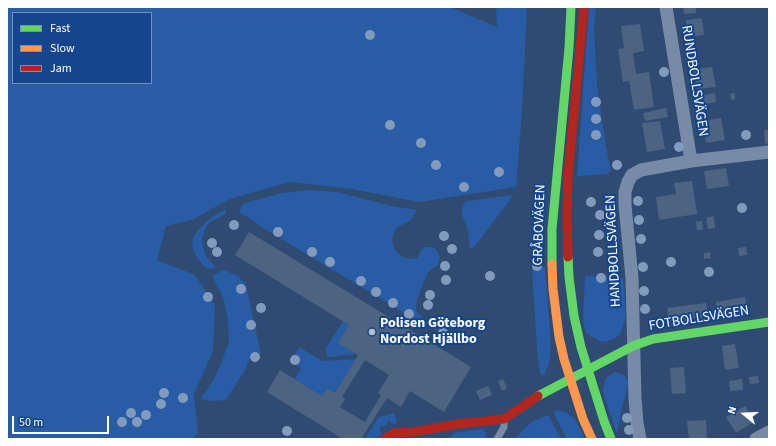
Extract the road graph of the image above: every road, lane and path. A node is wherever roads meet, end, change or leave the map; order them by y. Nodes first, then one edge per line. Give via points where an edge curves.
1 (571, 7) edge
2 (584, 7) edge
3 (666, 7) edge
4 (769, 152) edge
5 (691, 161) junction
6 (769, 322) edge
7 (633, 346) junction
8 (587, 369) junction
9 (570, 379) junction
10 (504, 419) junction
11 (769, 432) edge
12 (384, 439) edge
13 (497, 439) edge
14 (592, 439) edge
15 (611, 439) edge
16 (640, 439) edge
17 (756, 439) edge

1 - 9 main road, GRÅBOVÄGEN via 551,251 559,337
2 - 8 main road, GRÅBOVÄGEN via 568,176 567,215 569,277 574,316
3 - 5 street, RUNDBOLLSVÄGEN
4 - 5 street, HANDBOLLSVÄGEN
5 - 7 street, HANDBOLLSVÄGEN via 641,170 632,175 628,182 625,205 632,278
6 - 7 main road, FOTBOLLSVÄGEN via 653,339
7 - 8 main road, FOTBOLLSVÄGEN
7 - 16 street, HANDBOLLSVÄGEN
8 - 9 main road, FOTBOLLSVÄGEN
8 - 15 main road, GRÅBOVÄGEN
9 - 10 main road, FOTBOLLSVÄGEN via 540,394
9 - 14 main road, GRÅBOVÄGEN
10 - 12 main road via 394,433
10 - 13 lane via 504,427
11 - 17 street

